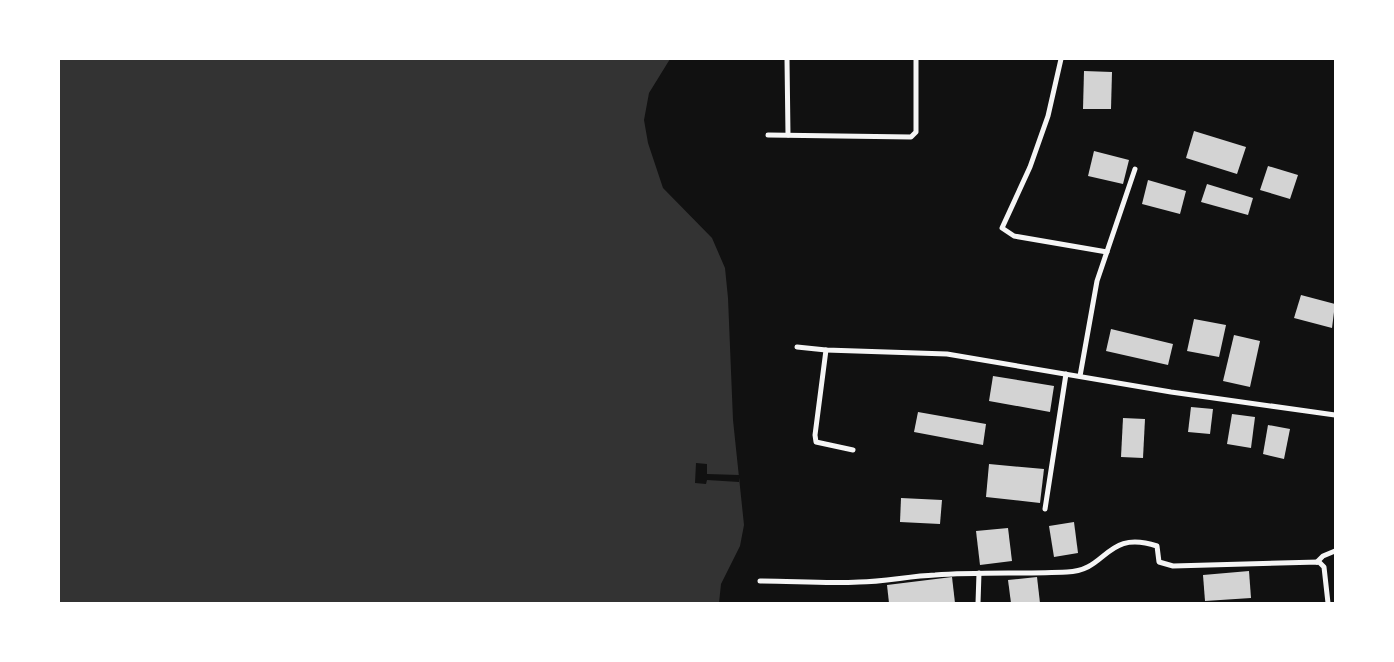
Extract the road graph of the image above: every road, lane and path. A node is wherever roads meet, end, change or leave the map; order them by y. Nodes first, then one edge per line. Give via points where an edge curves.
1 (787, 59) edge
2 (916, 59) edge
3 (1061, 59) edge
4 (788, 135) junction
5 (768, 136) dead end
6 (1135, 169) dead end
7 (1107, 252) junction
8 (797, 347) dead end
9 (826, 350) junction
10 (1066, 374) junction
11 (1080, 376) junction
12 (1335, 415) edge
13 (853, 450) dead end
14 (1045, 509) dead end
15 (1335, 551) edge
16 (1317, 562) junction
17 (979, 573) junction
18 (760, 582) dead end
19 (978, 603) edge
20 (1328, 603) edge

1 - 4 street
2 - 4 street via 916,132 911,137
3 - 7 street via 1048,116 1030,167 1002,226 1014,236
4 - 5 street
6 - 7 street
7 - 11 street via 1097,281
8 - 9 street
9 - 10 street via 947,354
9 - 13 street via 816,442
10 - 11 street
10 - 14 street
11 - 12 street
15 - 16 street
16 - 17 street via 1173,566 1159,562 1156,546 1132,542 1111,548 1084,569
16 - 20 street via 1324,567
17 - 18 street via 859,582
17 - 19 street

